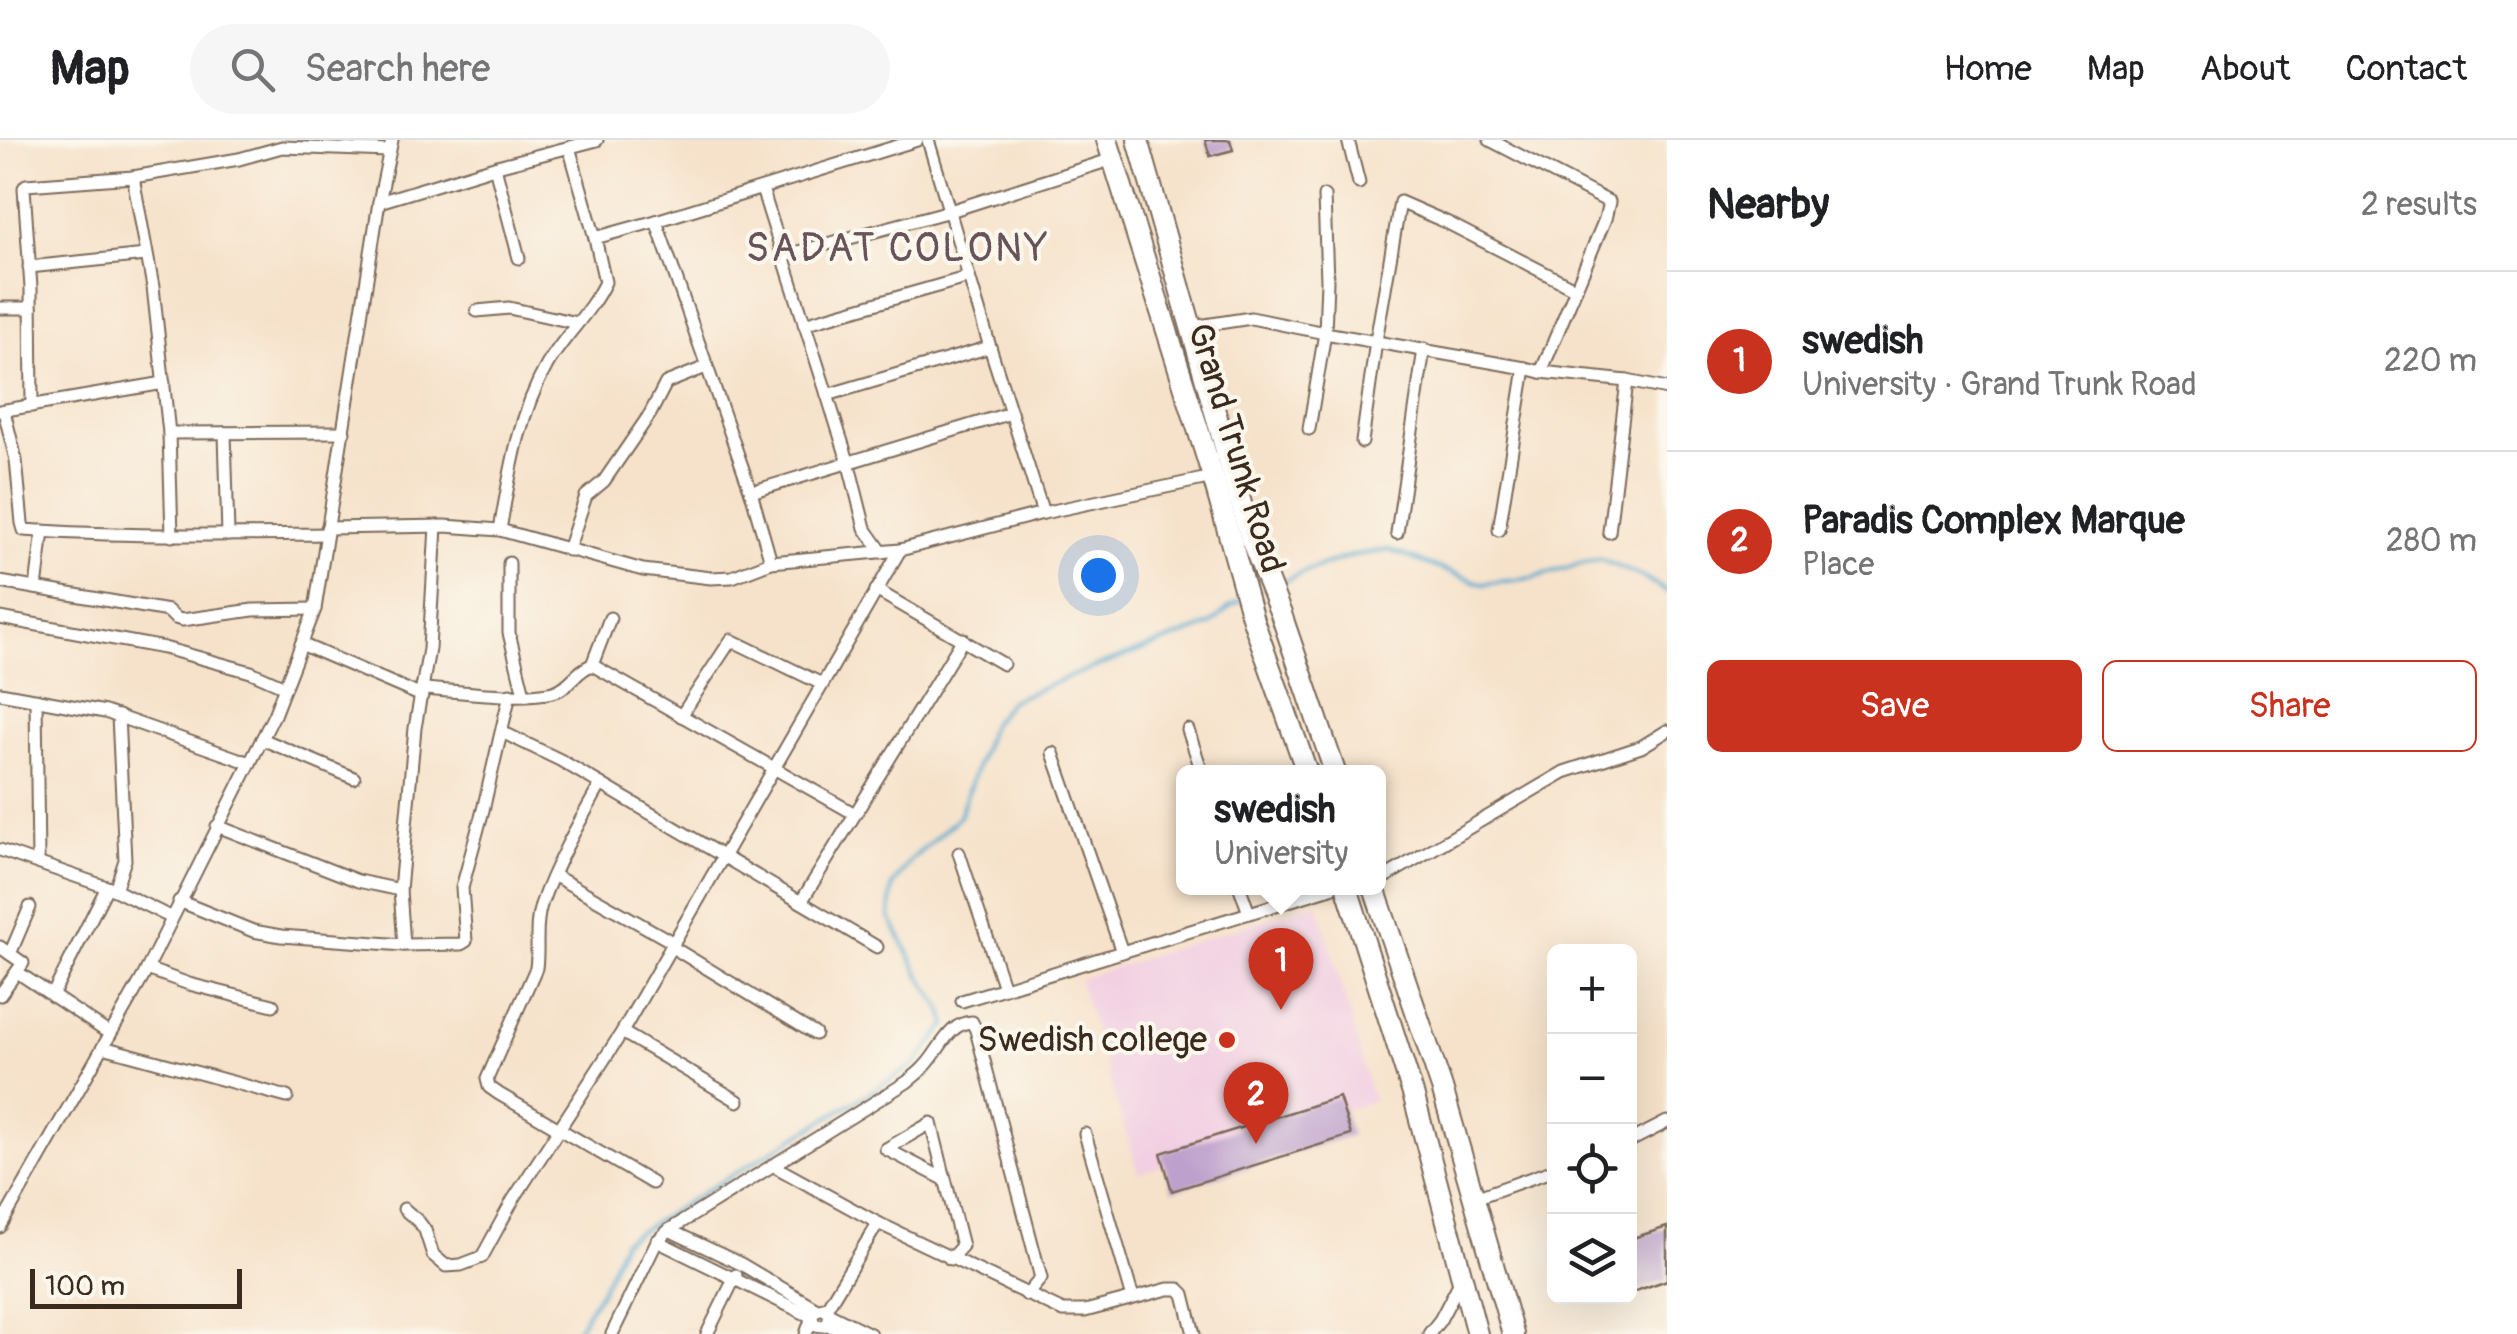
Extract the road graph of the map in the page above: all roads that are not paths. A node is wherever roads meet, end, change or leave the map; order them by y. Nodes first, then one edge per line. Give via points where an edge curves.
1 (597, 140) edge
2 (917, 140) edge
3 (928, 140) edge
4 (1138, 140) edge
5 (1348, 140) edge
6 (1490, 140) edge
7 (390, 145) edge
8 (881, 145) edge
9 (570, 147) junction
10 (1110, 150) edge
11 (495, 167) junction
12 (133, 177) junction
13 (1359, 183) dead end
14 (762, 188) junction
15 (1324, 196) dead end
16 (379, 202) junction
17 (950, 210) junction
18 (656, 222) junction
19 (595, 238) junction
20 (146, 256) junction
21 (783, 256) junction
22 (520, 258) dead end
23 (29, 268) junction
24 (969, 277) junction
25 (1576, 289) junction
26 (0, 308) edge
27 (31, 308) junction
28 (477, 311) dead end
29 (577, 323) junction
30 (804, 324) junction
31 (1192, 327) junction
32 (1325, 334) junction
33 (1376, 341) junction
34 (990, 347) junction
35 (1424, 349) junction
36 (706, 367) junction
37 (1525, 368) junction
38 (1541, 372) junction
39 (1627, 381) junction
40 (164, 383) junction
41 (1667, 388) edge
42 (827, 395) junction
43 (32, 406) junction
44 (2, 411) edge
45 (1011, 413) junction
46 (1309, 429) dead end
47 (170, 432) junction
48 (344, 432) junction
49 (225, 433) junction
50 (1362, 442) dead end
51 (848, 461) junction
52 (1213, 477) junction
53 (751, 492) junction
54 (1043, 512) junction
55 (436, 526) junction
56 (327, 530) junction
57 (500, 530) junction
58 (1499, 530) dead end
59 (43, 532) junction
60 (1397, 532) dead end
61 (1609, 532) dead end
62 (228, 535) junction
63 (172, 536) junction
64 (1242, 543) junction
65 (568, 550) junction
66 (900, 550) junction
67 (882, 552) junction
68 (509, 562) dead end
69 (771, 562) junction
70 (0, 582) edge
71 (36, 588) junction
72 (876, 590) junction
73 (315, 609) junction
74 (0, 618) edge
75 (610, 618) dead end
76 (963, 639) junction
77 (302, 644) junction
78 (1003, 664) dead end
79 (592, 665) junction
80 (822, 684) junction
81 (285, 687) junction
82 (0, 693) edge
83 (422, 693) junction
84 (510, 694) junction
85 (524, 694) junction
86 (36, 699) junction
87 (118, 716) junction
88 (681, 716) junction
89 (1188, 730) dead end
90 (1667, 731) edge
91 (502, 732) junction
92 (262, 739) junction
93 (1053, 753) dead end
94 (250, 763) junction
95 (1200, 765) edge
96 (1305, 765) edge
97 (1333, 765) edge
98 (775, 769) junction
99 (354, 778) dead end
100 (601, 784) junction
101 (855, 814) junction
102 (217, 826) junction
103 (0, 850) edge
104 (959, 853) dead end
105 (725, 856) junction
106 (38, 862) junction
107 (554, 876) junction
108 (1386, 877) edge
109 (111, 889) junction
110 (400, 890) junction
111 (1242, 895) edge
112 (1308, 895) edge
113 (1349, 895) edge
114 (1376, 895) edge
115 (179, 901) junction
116 (802, 902) junction
117 (30, 907) dead end
118 (1248, 913) junction
119 (172, 918) junction
120 (404, 945) junction
121 (673, 945) junction
122 (878, 947) dead end
123 (5, 951) edge
124 (1122, 952) junction
125 (147, 968) junction
126 (17, 972) junction
127 (1004, 988) junction
128 (0, 995) edge
129 (52, 996) junction
130 (962, 1000) dead end
131 (273, 1006) dead end
132 (622, 1032) junction
133 (110, 1034) junction
134 (815, 1034) dead end
135 (103, 1047) junction
136 (1442, 1088) junction
137 (287, 1097) dead end
138 (1414, 1097) junction
139 (738, 1101) dead end
140 (1667, 1122) edge
141 (558, 1130) junction
142 (1085, 1134) dead end
143 (1637, 1137) edge
144 (772, 1165) junction
145 (1547, 1172) edge
146 (944, 1179) junction
147 (652, 1183) dead end
148 (1474, 1198) junction
149 (404, 1209) dead end
150 (2, 1219) edge
151 (878, 1223) junction
152 (669, 1230) junction
153 (658, 1241) junction
154 (950, 1258) junction
155 (741, 1264) junction
156 (735, 1278) junction
157 (1462, 1278) junction
158 (1027, 1295) junction
159 (1133, 1298) junction
160 (820, 1319) edge
161 (612, 1334) edge
162 (708, 1334) edge
163 (806, 1334) edge
164 (847, 1334) edge
165 (870, 1334) edge
166 (1194, 1334) edge
167 (1429, 1334) edge
168 (1477, 1334) edge
169 (1513, 1334) edge

1 - 9 street
2 - 8 street
3 - 17 street
4 - 31 highway, Grand Trunk Road
5 - 13 street
6 - 25 street via 1610,202
7 - 12 street via 282,147
7 - 16 street
8 - 14 street
9 - 11 street
9 - 19 street
10 - 17 street
10 - 52 highway, Grand Trunk Road
11 - 16 street
11 - 22 street
12 - 20 street
12 - 23 street via 26,185
14 - 18 street
14 - 21 street
15 - 32 street
16 - 48 street
17 - 21 street
17 - 24 street
18 - 19 street
18 - 36 street
19 - 29 street via 605,282
20 - 23 street
20 - 40 street
21 - 30 street
23 - 27 street
24 - 30 street
24 - 34 street
25 - 33 street via 1400,202
25 - 38 street
26 - 27 street
27 - 43 street
28 - 29 street via 509,308
29 - 57 street via 530,402
30 - 42 street
31 - 32 street via 1251,318
31 - 64 highway, Grand Trunk Road
32 - 33 street
32 - 46 street
33 - 35 street
33 - 50 street
34 - 42 street
34 - 45 street
35 - 37 street
35 - 60 street
36 - 53 street
36 - 65 street via 666,383 604,481 586,496
37 - 38 street
37 - 58 street
38 - 39 street
39 - 41 street
39 - 61 street
40 - 43 street
40 - 47 street
42 - 51 street
43 - 44 street
44 - 59 street via 24,530
45 - 51 street
45 - 54 street
47 - 49 street
47 - 63 street
48 - 49 street
48 - 56 street
49 - 62 street
51 - 53 street
51 - 67 street via 865,528
52 - 54 street
52 - 64 highway, Grand Trunk Road
53 - 69 street
54 - 66 street
55 - 56 street
55 - 57 street
55 - 83 street
56 - 62 street
56 - 73 street
57 - 65 street
59 - 63 street
59 - 71 street
62 - 63 street
64 - 96 highway, Grand Trunk Road via 1253,620
64 - 97 highway, Grand Trunk Road via 1281,614
65 - 69 street via 643,570 710,578
66 - 67 street
66 - 72 street
67 - 69 street
68 - 85 street via 509,634
70 - 71 street
71 - 73 street via 168,610 182,620
72 - 76 street
72 - 80 street
73 - 77 street
74 - 81 street via 164,648
75 - 79 street
76 - 78 street
76 - 101 street
77 - 81 street
77 - 83 street
79 - 85 street via 557,692
79 - 88 street
80 - 88 street via 732,640
80 - 98 street
81 - 92 street
82 - 86 street
83 - 84 street
83 - 110 street
84 - 85 street
84 - 91 street
86 - 87 street
86 - 106 street
87 - 94 street
87 - 109 street via 125,860
88 - 98 street
89 - 95 street
90 - 108 street via 1641,747 1564,772
91 - 100 street
91 - 120 street via 462,888 466,941
92 - 94 street
92 - 99 street
93 - 124 street
94 - 102 street
98 - 101 street
98 - 105 street
100 - 105 street
100 - 107 street
101 - 116 street
102 - 110 street via 358,881
102 - 115 street
103 - 106 street
104 - 127 street
105 - 116 street
105 - 121 street
106 - 109 street
107 - 121 street
107 - 141 street via 540,907 536,968 487,1079 489,1087
109 - 119 street
109 - 129 street
110 - 120 street
111 - 118 street
112 - 118 street
113 - 138 highway
114 - 136 highway
115 - 119 street
115 - 120 street via 252,931
116 - 122 street
117 - 123 street
118 - 124 street
119 - 125 street
121 - 132 street
121 - 134 street
123 - 126 street via 23,963
124 - 127 street
125 - 131 street
125 - 133 street
126 - 128 street
126 - 129 street
127 - 130 street
129 - 133 street
132 - 139 street
132 - 141 street
133 - 135 street
135 - 137 street
135 - 150 street
136 - 138 highway
136 - 148 highway
138 - 157 highway
140 - 143 street
141 - 147 street
141 - 149 street via 482,1257 472,1263 446,1266 432,1256 424,1230
142 - 159 street
144 - 151 street
144 - 152 street
144 - 158 street via 906,1082 955,1028 972,1022 1041,1278
145 - 148 street
146 - 146 street via 915,1164 886,1149 930,1123
146 - 154 street via 962,1246
148 - 169 highway
151 - 154 street
151 - 160 street
152 - 153 street
152 - 155 street
153 - 156 street
153 - 161 street
154 - 158 street
155 - 156 street
155 - 160 street
156 - 160 street
156 - 162 street
157 - 167 street
157 - 168 highway
158 - 159 street via 1063,1312
159 - 166 street via 1178,1289
160 - 163 street
160 - 164 street
160 - 165 street

